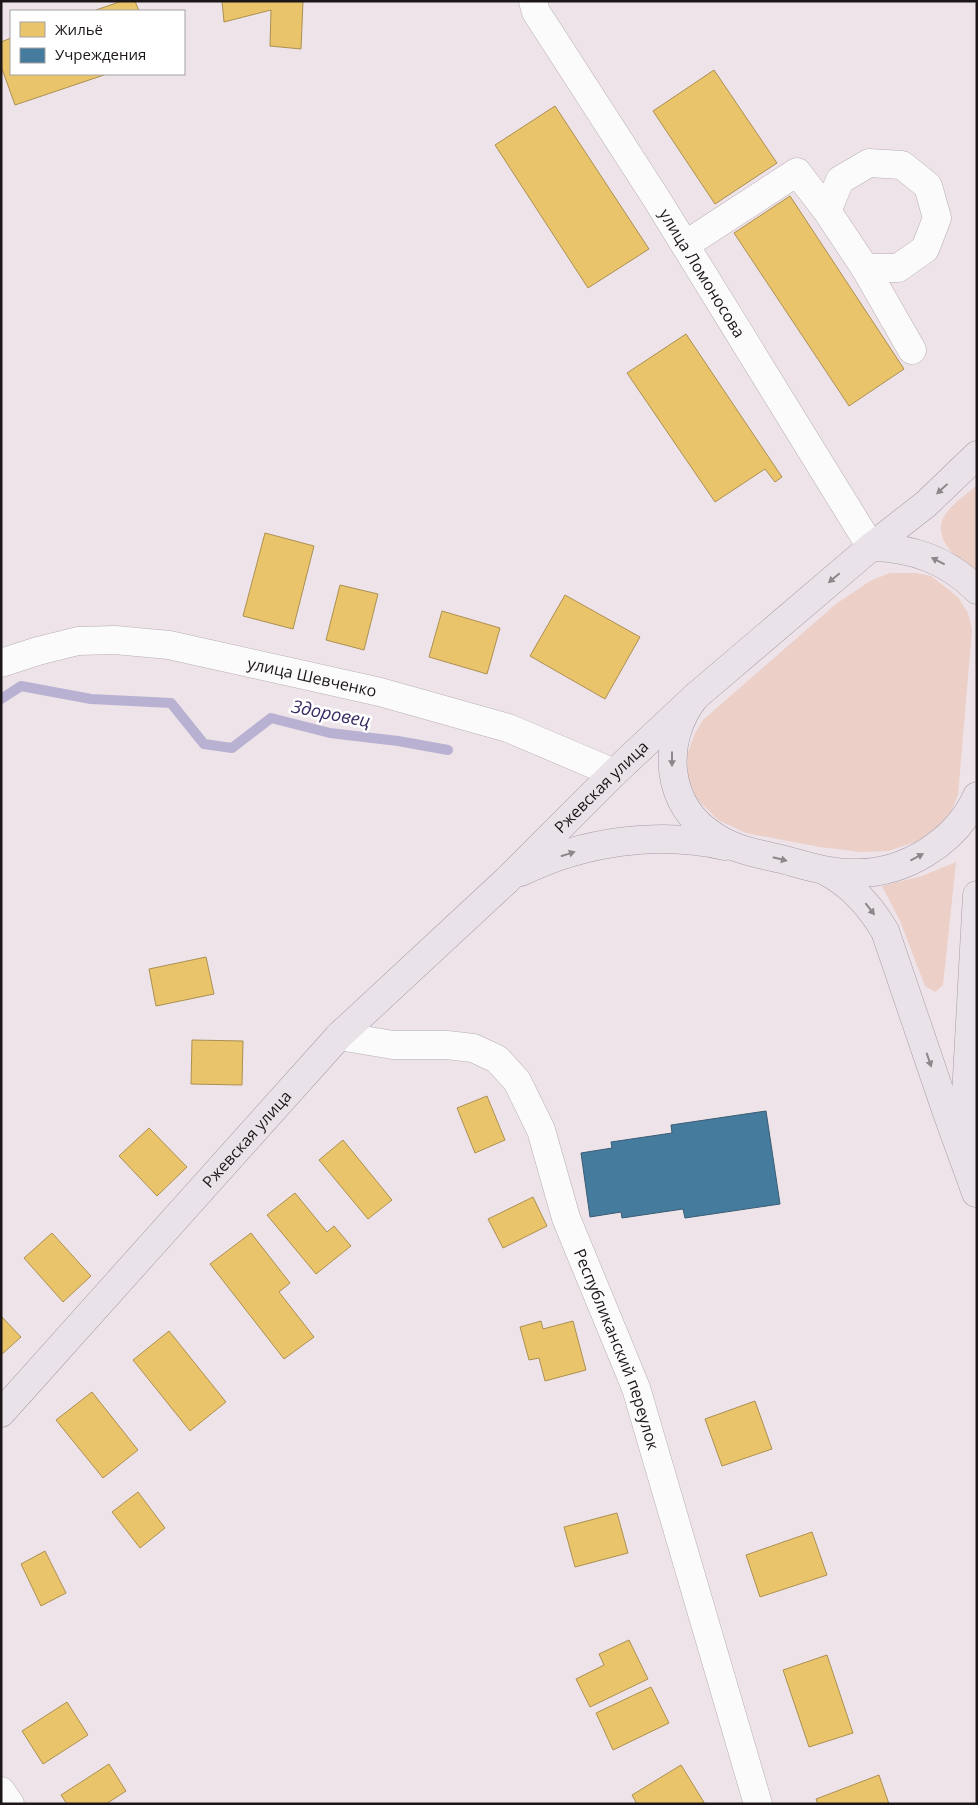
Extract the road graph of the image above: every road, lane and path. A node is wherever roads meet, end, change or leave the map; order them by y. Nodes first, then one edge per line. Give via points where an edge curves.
1 (533, 1) edge
2 (827, 210) junction
3 (685, 245) junction
4 (865, 268) junction
5 (912, 350) dead end
6 (977, 455) edge
7 (871, 547) junction
8 (977, 590) edge
9 (1, 663) edge
10 (695, 697) junction
11 (614, 773) junction
12 (977, 796) edge
13 (743, 850) junction
14 (819, 869) junction
15 (507, 880) junction
16 (977, 895) edge
17 (976, 931) edge
18 (340, 1036) junction
19 (977, 1193) edge
20 (1, 1413) edge
21 (1, 1791) edge
22 (10, 1804) edge
23 (758, 1804) edge

1 - 3 street, улица Ломоносова via 536,12
2 - 3 street via 798,172
2 - 4 street
2 - 4 street via 840,180 869,163 902,165 928,186 937,218 925,249 898,268
3 - 7 street, улица Ломоносова
4 - 5 street
6 -> 7 main road, Ржевская улица via 926,504
8 -> 7 main road via 932,558 892,547
7 -> 10 main road, Ржевская улица
9 - 11 street, улица Шевченко via 78,641 116,640 168,645 380,692 499,725
10 - 11 main road, Ржевская улица
10 -> 13 main road via 686,708 675,736 674,779 685,806 704,829
11 - 15 main road, Ржевская улица
14 -> 12 main road via 852,873 902,865 932,849 957,827
13 -> 14 main road
15 -> 13 main road, Ржевская улица via 575,851 633,840 678,839
14 -> 19 main road via 852,890 871,908 885,931
15 - 18 main road, Ржевская улица
16 - 17 main road
17 - 19 main road via 966,1095 968,1144
18 - 20 main road, Ржевская улица
18 - 23 street, Республиканский переулок via 393,1045 473,1048 498,1059 517,1081 540,1130 566,1218 636,1388
21 - 22 street

